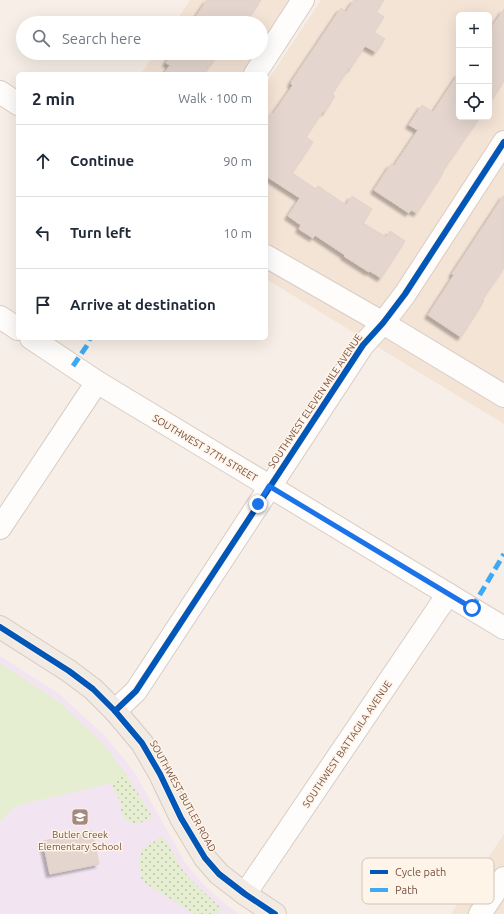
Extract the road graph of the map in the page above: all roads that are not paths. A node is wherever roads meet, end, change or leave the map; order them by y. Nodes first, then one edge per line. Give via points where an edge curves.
1 (303, 0) edge
2 (268, 54) edge
3 (264, 60) edge
4 (256, 72) edge
5 (504, 142) edge
6 (268, 257) edge
7 (0, 317) edge
8 (383, 323) junction
9 (16, 328) edge
10 (35, 340) edge
11 (97, 382) junction
12 (504, 396) edge
13 (269, 486) junction
14 (0, 528) edge
15 (448, 594) junction
16 (0, 627) edge
17 (504, 628) edge
18 (115, 711) junction
19 (504, 878) edge
20 (494, 893) edge
21 (245, 894) junction
22 (487, 904) edge
23 (275, 914) edge
24 (480, 914) edge

1 - 2 street
3 - 4 street
5 - 8 street, SOUTHWEST ELEVEN MILE AVENUE via 405,294
6 - 8 street
7 - 9 street
8 - 12 street
8 - 13 street, SOUTHWEST ELEVEN MILE AVENUE via 363,345
10 - 11 street, SOUTHWEST 37TH STREET
11 - 13 street, SOUTHWEST 37TH STREET
11 - 14 street
13 - 15 street, SOUTHWEST 37TH STREET
13 - 18 street, SOUTHWEST ELEVEN MILE AVENUE via 136,691
15 - 17 street, SOUTHWEST 37TH STREET
15 - 21 street, SOUTHWEST BATTAGILA AVENUE
16 - 18 main road, SOUTHWEST BUTLER ROAD via 68,671
18 - 21 main road, SOUTHWEST BUTLER ROAD via 142,743 205,858 219,874
19 - 20 street
21 - 23 main road, SOUTHWEST BUTLER ROAD
22 - 24 street

